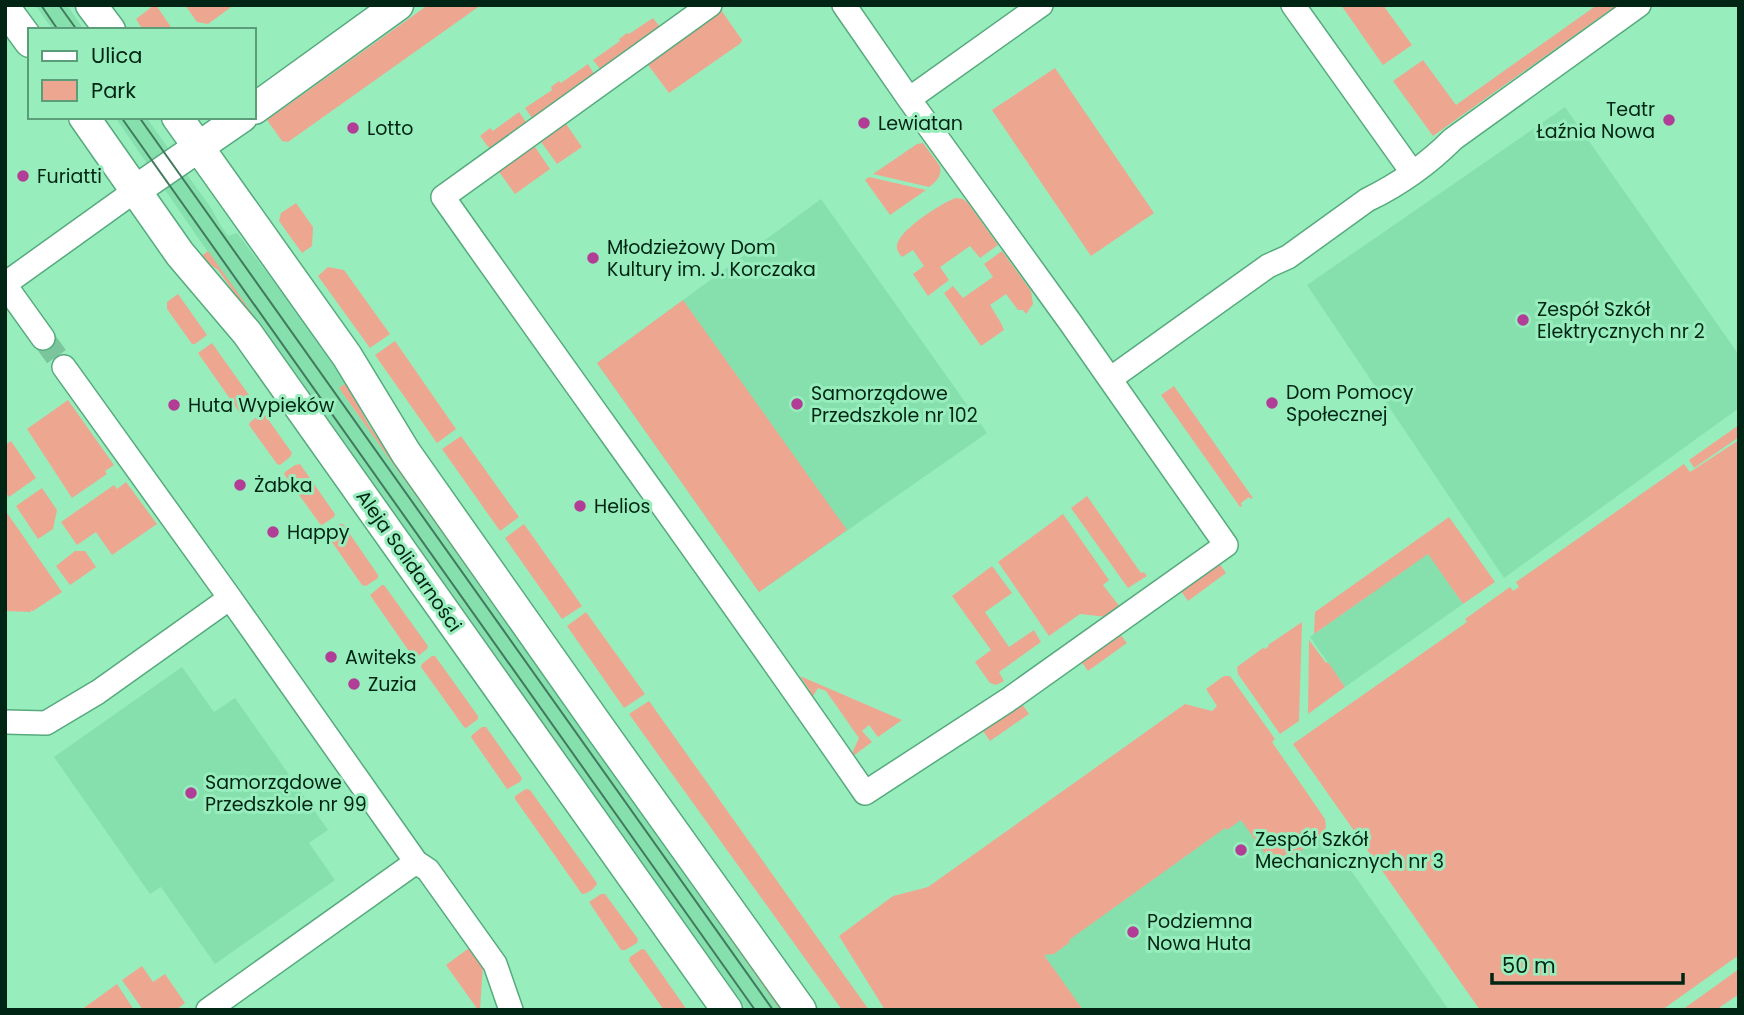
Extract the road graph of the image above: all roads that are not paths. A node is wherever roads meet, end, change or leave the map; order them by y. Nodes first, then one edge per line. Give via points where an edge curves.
1 (91, 5) edge
2 (398, 5) edge
3 (710, 5) edge
4 (844, 5) edge
5 (1041, 5) edge
6 (1293, 5) edge
7 (1639, 5) edge
8 (5, 8) edge
9 (108, 28) edge
10 (28, 39) edge
11 (909, 99) junction
12 (256, 108) edge
13 (85, 119) edge
14 (178, 119) edge
15 (239, 119) edge
16 (199, 147) junction
17 (1412, 172) junction
18 (136, 190) junction
19 (5, 284) edge
20 (43, 338) tunnel mouth
21 (64, 367) tunnel mouth
22 (1110, 379) junction
23 (230, 598) junction
24 (5, 722) edge
25 (416, 862) junction
26 (208, 1010) edge
27 (511, 1010) edge
28 (727, 1010) edge
29 (801, 1010) edge

1 - 9 street
2 - 12 street
3 - 22 street via 443,197 865,793 1019,692 1226,545
4 - 11 street
5 - 11 street
6 - 17 street
7 - 17 street
8 - 10 street
11 - 22 street
13 - 18 street, Aleja Solidarności
14 - 16 street
15 - 16 street
16 - 18 street
16 - 29 street via 346,356 405,453
17 - 22 street via 1268,266
18 - 19 street
18 - 28 street, Aleja Solidarności via 180,254 247,333
19 - 20 street
21 - 23 street
23 - 24 street via 98,692 46,723
23 - 25 street
25 - 26 street
25 - 27 street via 428,870 495,964

